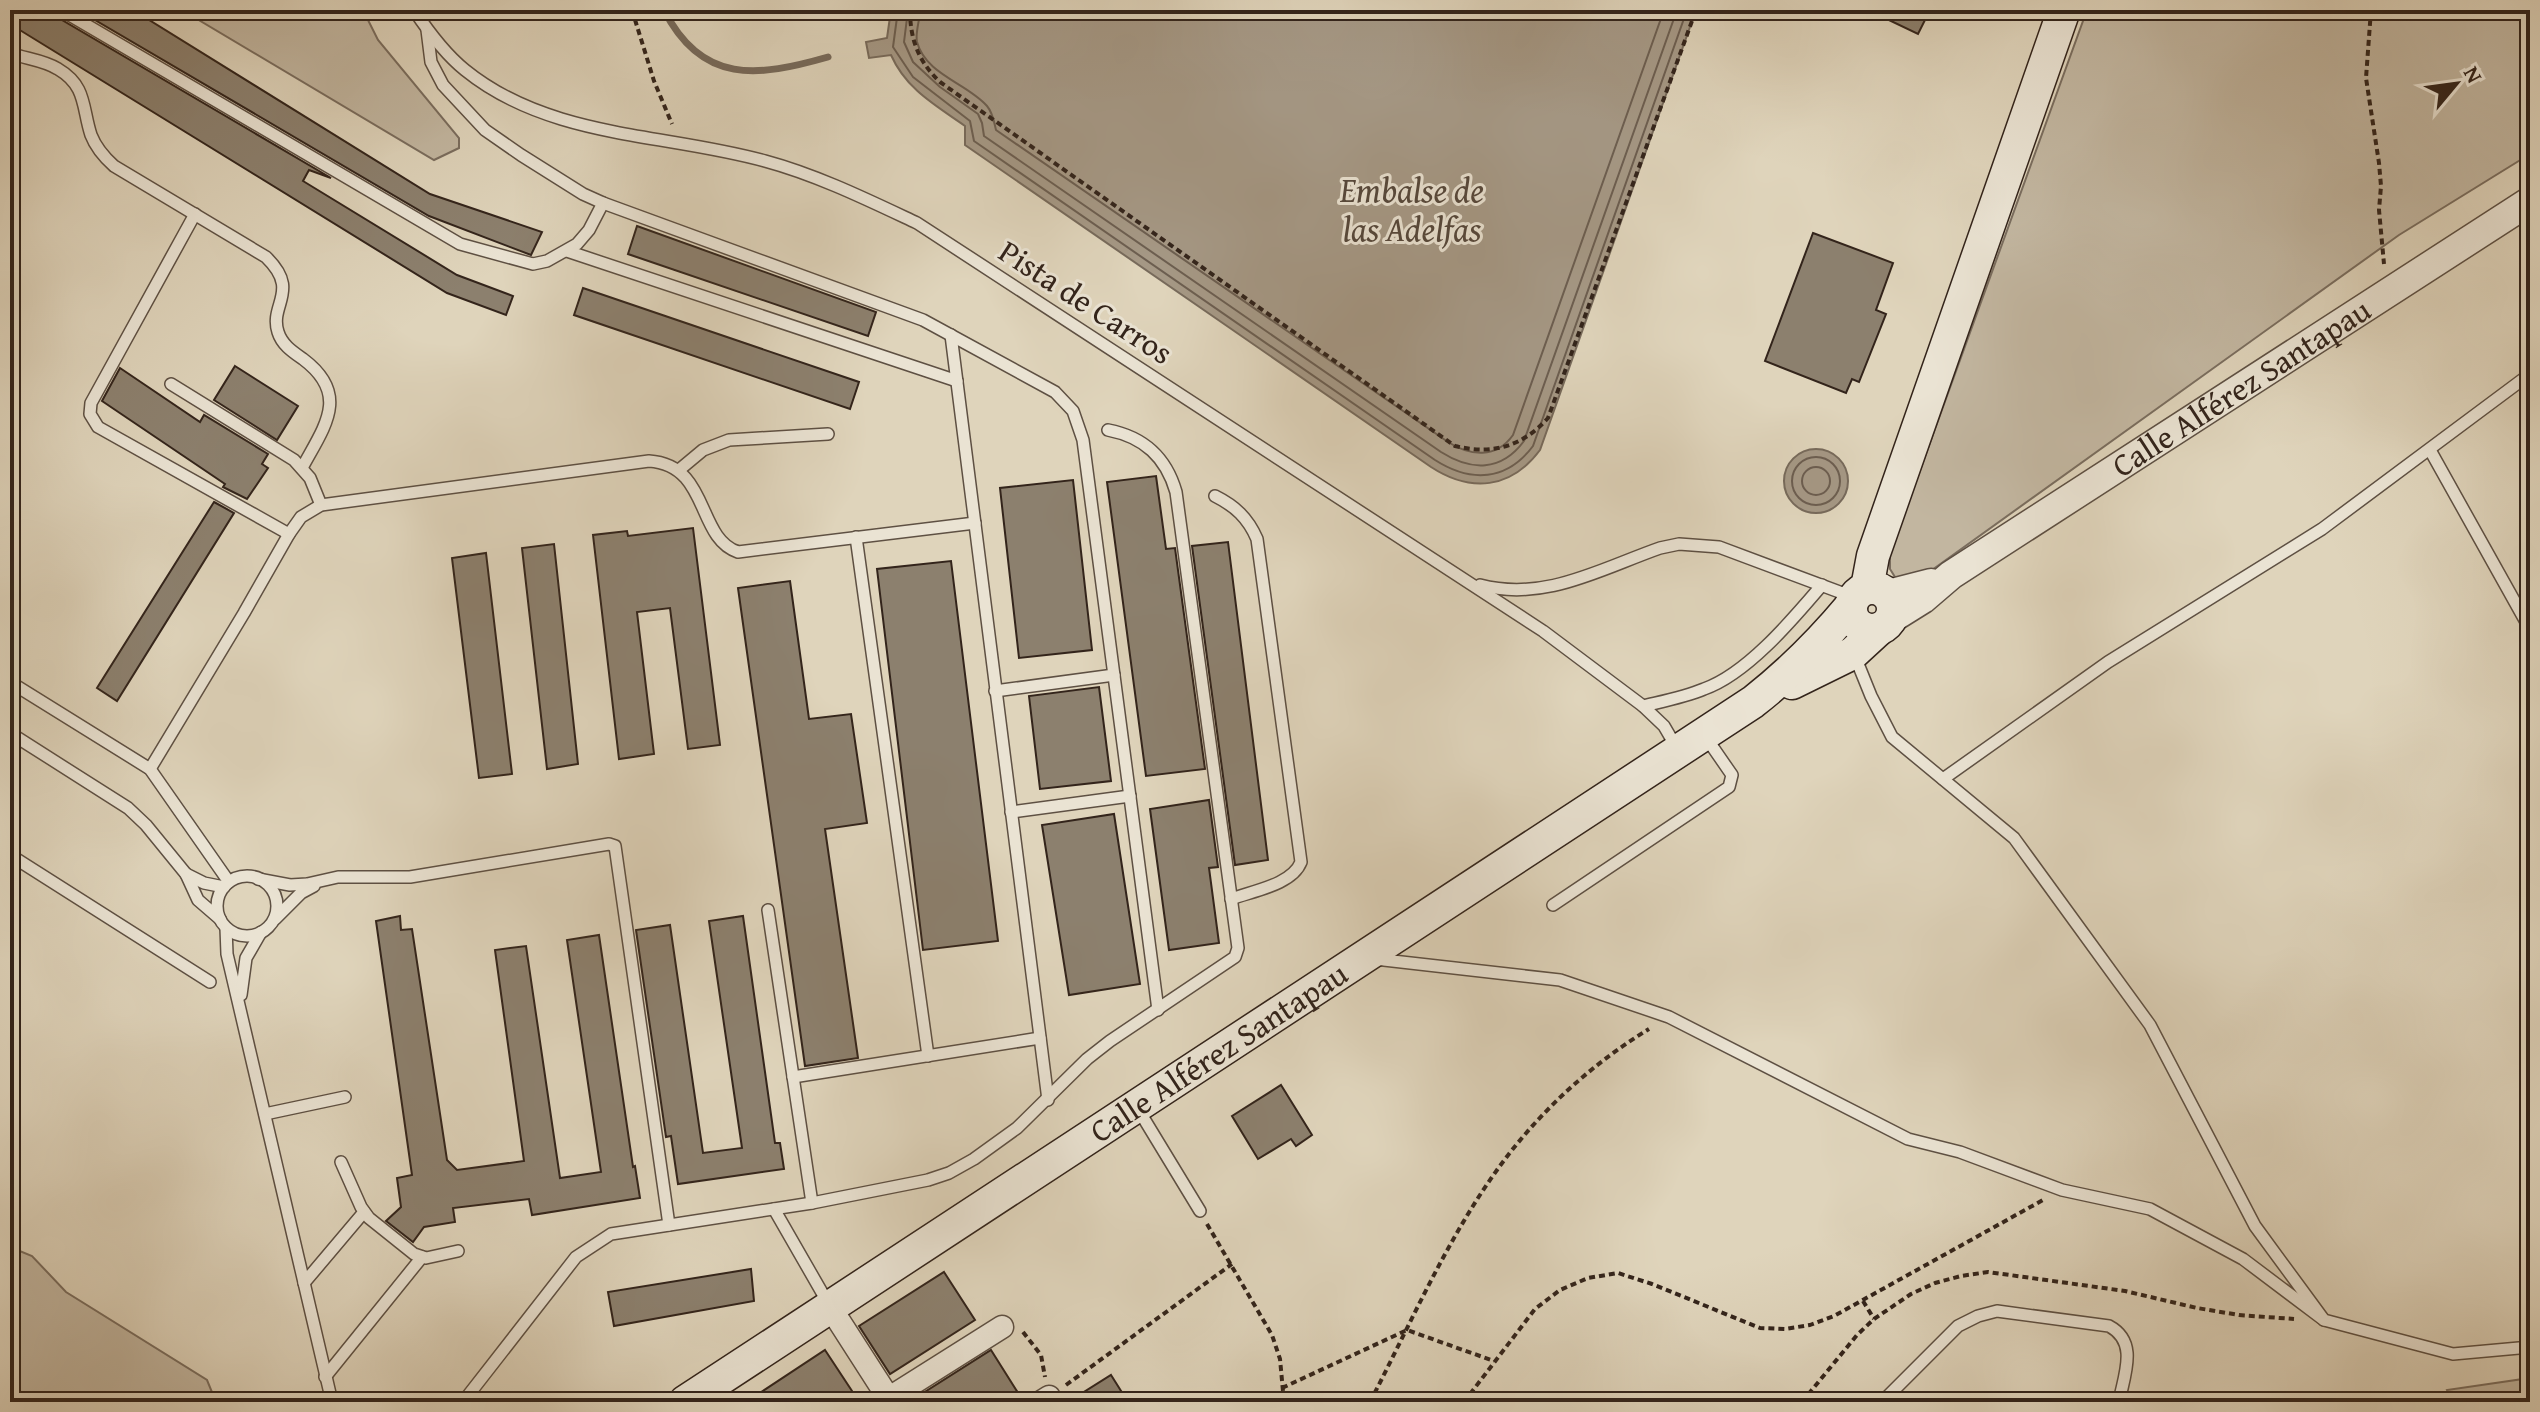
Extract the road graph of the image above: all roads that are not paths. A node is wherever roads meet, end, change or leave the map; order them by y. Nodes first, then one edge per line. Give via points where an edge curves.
1 (61, 10) edge
2 (414, 10) edge
3 (2064, 10) edge
4 (427, 30) junction
5 (10, 53) edge
6 (2530, 201) edge
7 (603, 203) junction
8 (195, 214) junction
9 (567, 251) junction
10 (951, 335) junction
11 (2530, 374) edge
12 (957, 381) junction
13 (171, 384) dead end
14 (1108, 430) dead end
15 (828, 434) dead end
16 (2430, 450) junction
17 (302, 468) junction
18 (679, 470) junction
19 (1215, 496) dead end
20 (321, 505) junction
21 (975, 523) junction
22 (289, 534) junction
23 (856, 537) junction
24 (1469, 583) junction
25 (1822, 585) junction
26 (1871, 606) junction
27 (2530, 629) edge
28 (1853, 653) junction
29 (1114, 675) junction
30 (10, 682) edge
31 (995, 691) junction
32 (1753, 702) junction
33 (1643, 706) junction
34 (10, 733) edge
35 (1691, 742) junction
36 (150, 769) junction
37 (1943, 779) junction
38 (1130, 796) junction
39 (1011, 812) junction
40 (10, 855) edge
41 (186, 874) junction
42 (258, 879) junction
43 (323, 881) junction
44 (226, 885) junction
45 (1231, 899) junction
46 (1553, 905) dead end
47 (768, 910) dead end
48 (223, 924) junction
49 (264, 930) junction
50 (1363, 958) junction
51 (210, 982) dead end
52 (240, 1008) junction
53 (1158, 1010) junction
54 (1040, 1038) junction
55 (928, 1056) junction
56 (793, 1077) junction
57 (345, 1097) dead end
58 (1048, 1100) junction
59 (1136, 1107) junction
60 (265, 1114) junction
61 (341, 1162) dead end
62 (812, 1203) junction
63 (774, 1209) junction
64 (1200, 1211) road end
65 (364, 1212) junction
66 (669, 1225) junction
67 (458, 1251) dead end
68 (422, 1257) junction
69 (304, 1283) junction
70 (830, 1307) junction
71 (2324, 1320) junction
72 (1002, 1327) road end
73 (2530, 1347) edge
74 (325, 1377) junction
75 (722, 1392) edge
76 (887, 1401) edge
77 (332, 1402) edge
78 (463, 1402) edge
79 (685, 1402) edge
80 (1882, 1402) edge
81 (2119, 1402) edge

1 - 9 lane via 460,244 533,264
2 - 4 lane, Pista de Carros
3 - 26 main road via 1878,541
4 - 7 lane via 431,62 443,85 485,130
4 - 24 lane, Pista de Carros via 463,69 547,115 765,161 917,223
5 - 8 lane via 51,65 70,78 105,158
6 - 26 street, Calle Alférez Santapau via 1951,575 1923,599
7 - 9 lane via 589,230
7 - 10 lane via 923,320
8 - 17 lane via 273,264 283,293 278,334 327,384 329,413
8 - 22 lane via 91,403 90,414 98,427
9 - 12 lane
10 - 12 lane
10 - 29 lane via 1055,392 1073,411 1083,440
11 - 16 lane
12 - 21 lane
13 - 17 lane
14 - 45 lane via 1135,438 1157,454 1176,492
15 - 18 lane via 729,440 703,450
16 - 27 lane
16 - 37 lane via 2322,529 2108,662
17 - 20 lane
18 - 20 lane via 649,461
18 - 23 lane via 730,550
19 - 45 lane via 1246,519 1257,539 1301,862 1297,873
20 - 22 lane via 301,517
21 - 23 lane
21 - 31 lane
22 - 36 lane
23 - 55 lane
24 - 25 lane via 1514,592 1551,588 1660,548 1699,543
24 - 33 lane, Pista de Carros
25 - 26 lane
25 - 33 lane via 1735,672 1706,689
26 - 28 main road, Calle Alférez Santapau
26 - 32 main road, Calle Alférez Santapau
28 - 32 main road, Calle Alférez Santapau
28 - 37 lane via 1892,737
29 - 31 lane
29 - 38 lane
30 - 36 lane
31 - 39 lane
32 - 35 main road, Calle Alférez Santapau
33 - 35 lane, Pista de Carros
34 - 41 lane via 128,808
35 - 46 lane, Pista de Carros via 1732,775 1729,787
35 - 50 main road, Calle Alférez Santapau
36 - 44 lane
37 - 71 lane via 2014,838 2150,1025 2255,1226
38 - 39 lane
38 - 53 lane
39 - 54 lane
40 - 51 lane
41 - 44 lane
41 - 48 lane via 198,900
42 - 43 lane via 290,885
42 - 44 lane
42 - 49 lane via 271,889 277,905
43 - 49 lane via 301,893
43 - 66 lane via 410,877 615,846
44 - 48 lane via 217,903
45 - 53 lane via 1237,954
47 - 56 lane
48 - 49 lane via 237,935
48 - 52 lane
49 - 52 lane via 246,958
50 - 59 main road, Calle Alférez Santapau
50 - 71 lane via 1560,980 1669,1017 1908,1139 1960,1152 2062,1190 2150,1209 2243,1259
52 - 60 lane
53 - 58 lane via 1087,1059
54 - 55 lane
54 - 58 lane
55 - 56 lane
56 - 62 lane
57 - 60 lane
58 - 62 lane via 1017,1128 949,1173
59 - 64 lane
59 - 70 main road, Calle Alférez Santapau
60 - 69 lane
61 - 65 lane
62 - 63 lane
63 - 66 lane
63 - 70 lane
65 - 68 lane
65 - 69 lane
66 - 78 lane via 611,1234 576,1257
67 - 68 lane
68 - 74 lane
69 - 74 lane
70 - 75 main road, Calle Alférez Santapau
70 - 76 street
71 - 73 lane via 2453,1354
72 - 76 street
74 - 77 lane
75 - 79 main road, Calle Alférez Santapau
80 - 81 lane via 1958,1326 1997,1311 2117,1330 2128,1351

